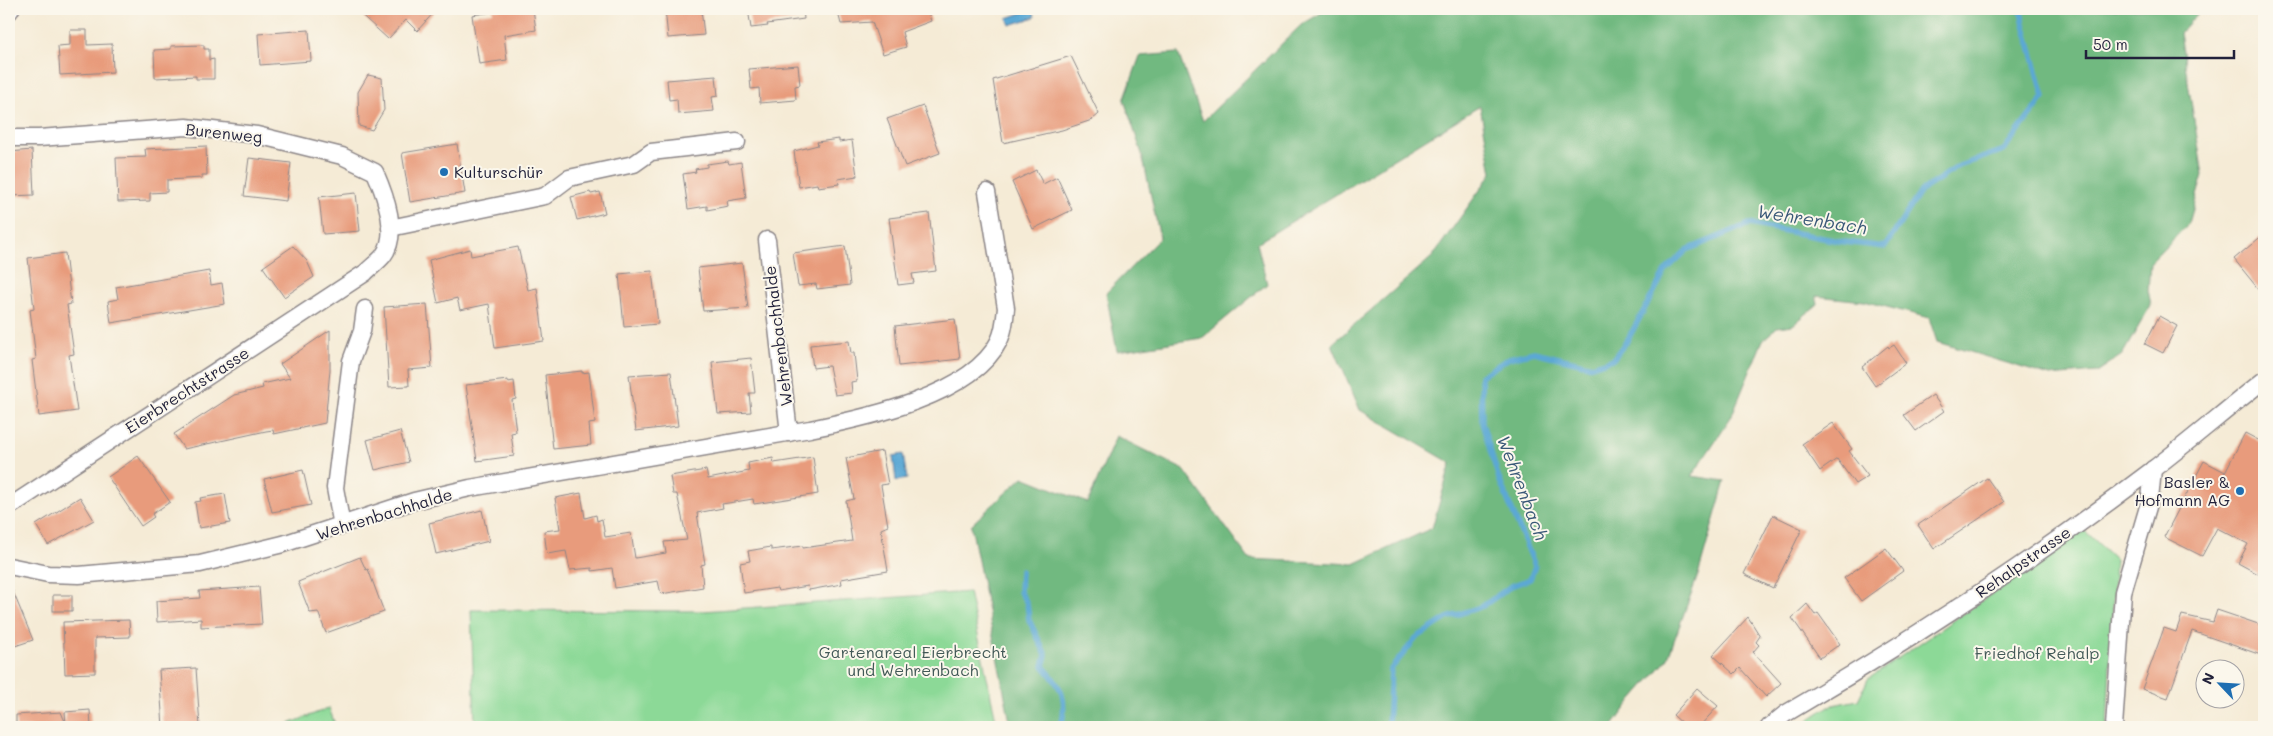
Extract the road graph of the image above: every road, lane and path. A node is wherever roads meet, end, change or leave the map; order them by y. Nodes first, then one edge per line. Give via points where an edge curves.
1 (9, 138) edge
2 (737, 142) dead end
3 (987, 192) dead end
4 (390, 228) junction
5 (767, 240) dead end
6 (365, 272) joint
7 (365, 308) dead end
8 (2264, 380) edge
9 (790, 433) junction
10 (2153, 469) junction
11 (9, 507) edge
12 (342, 526) junction
13 (9, 566) edge
14 (1769, 727) edge
15 (2114, 727) edge

1 - 4 street, Burenweg via 186,127 257,135 342,156 375,172 385,196
2 - 4 street via 651,152 634,164 569,178 545,196
3 - 9 street, Wehrenbachhalde via 1006,308 1004,324 990,354 980,365 946,388 903,406
4 - 6 street, Burenweg via 384,256
5 - 9 street, Wehrenbachhalde
6 - 11 street, Eierbrechtstrasse
7 - 12 street via 362,331 351,361 335,488
8 - 10 street, Rehalpstrasse
9 - 12 street, Wehrenbachhalde via 470,488 414,501
10 - 14 street, Rehalpstrasse via 1911,638
10 - 15 street via 2150,500 2123,592
12 - 13 street, Wehrenbachhalde via 267,549 200,564 79,575 48,574

